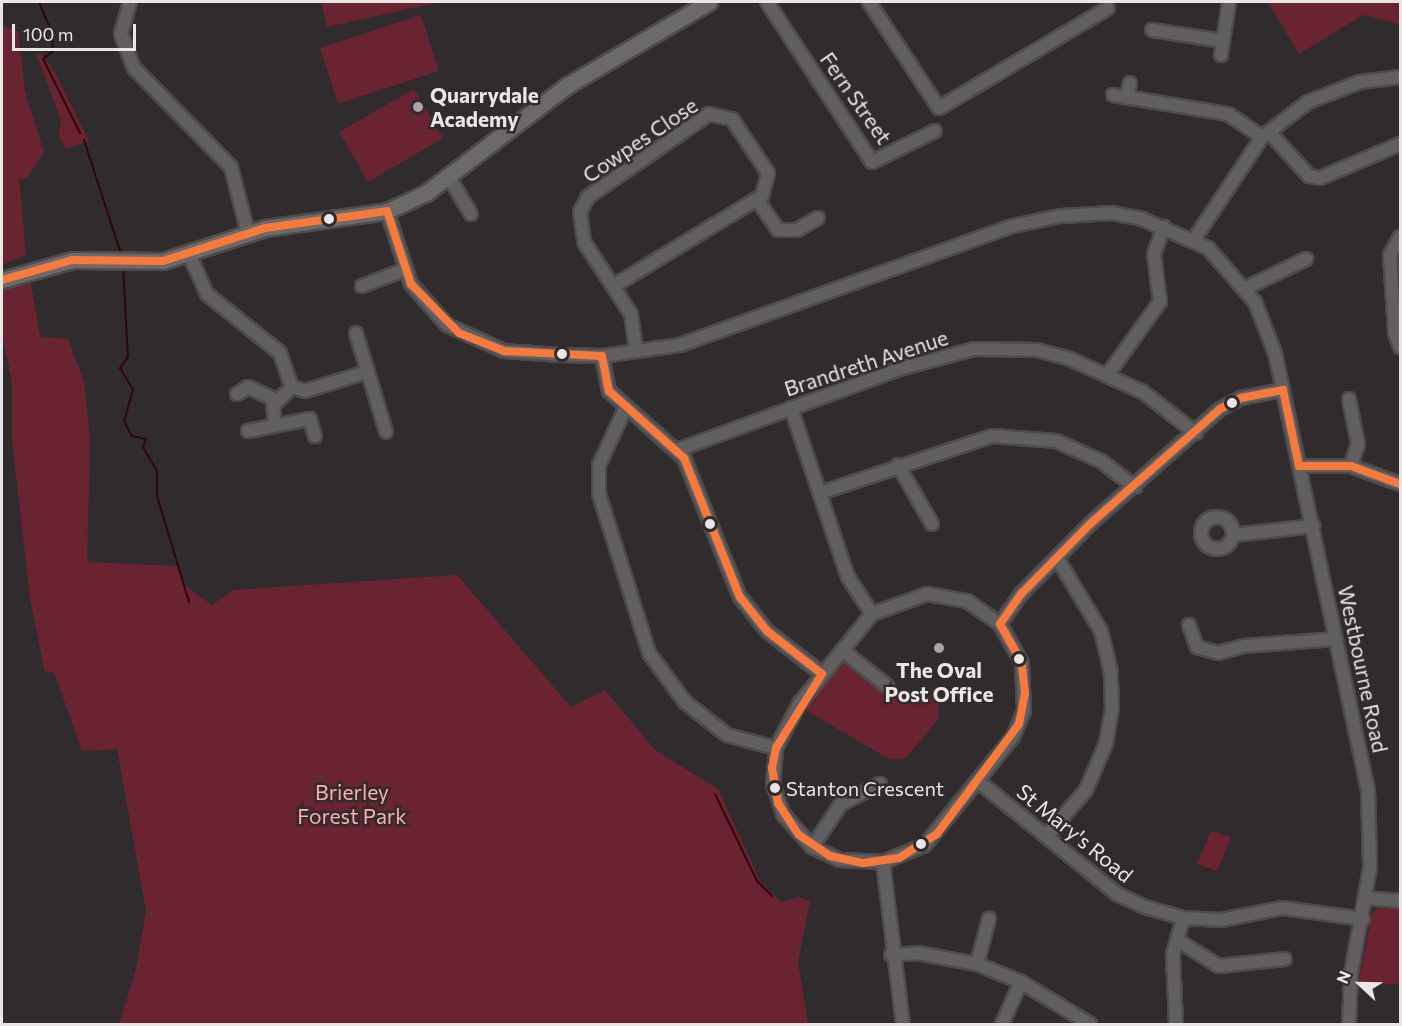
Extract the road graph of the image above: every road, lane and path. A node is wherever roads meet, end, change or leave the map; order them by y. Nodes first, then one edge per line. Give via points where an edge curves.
1 (130, 2) edge
2 (709, 2) edge
3 (767, 2) edge
4 (869, 2) edge
5 (1229, 2) edge
6 (1108, 8) dead end
7 (1152, 30) dead end
8 (1223, 41) junction
9 (1221, 55) dead end
10 (1401, 77) edge
11 (1130, 83) dead end
12 (1113, 95) dead end
13 (1127, 98) junction
14 (935, 131) dead end
15 (1265, 135) junction
16 (1401, 144) edge
17 (449, 177) junction
18 (757, 199) junction
19 (387, 211) junction
20 (471, 214) dead end
21 (818, 218) dead end
22 (1164, 227) junction
23 (248, 233) junction
24 (1401, 237) edge
25 (1195, 238) junction
26 (189, 254) junction
27 (1306, 259) dead end
28 (404, 270) junction
29 (2, 279) edge
30 (615, 285) junction
31 (362, 286) dead end
32 (1246, 288) junction
33 (356, 333) dead end
34 (1401, 347) edge
35 (636, 350) junction
36 (602, 356) junction
37 (367, 372) junction
38 (1108, 374) junction
39 (292, 387) junction
40 (1283, 390) junction
41 (237, 394) dead end
42 (390, 397) dead end
43 (1349, 399) dead end
44 (276, 400) junction
45 (377, 402) junction
46 (626, 407) junction
47 (791, 408) junction
48 (275, 426) junction
49 (248, 431) dead end
50 (386, 432) dead end
51 (1196, 433) junction
52 (315, 436) dead end
53 (676, 450) junction
54 (898, 465) junction
55 (1299, 466) junction
56 (1351, 466) junction
57 (1401, 484) edge
58 (1135, 487) junction
59 (820, 493) junction
60 (932, 524) dead end
61 (1313, 526) junction
62 (1233, 535) dead end
63 (1057, 558) junction
64 (872, 614) junction
65 (1000, 624) junction
66 (1189, 625) dead end
67 (1336, 639) junction
68 (842, 650) junction
69 (822, 674) junction
70 (887, 686) dead end
71 (776, 748) junction
72 (978, 781) junction
73 (880, 784) dead end
74 (1048, 834) junction
75 (812, 847) junction
76 (883, 862) junction
77 (1365, 898) junction
78 (1401, 901) edge
79 (1183, 918) junction
80 (989, 919) dead end
81 (1363, 919) junction
82 (1177, 940) junction
83 (891, 955) junction
84 (1286, 959) dead end
85 (977, 964) junction
86 (1021, 982) junction
87 (903, 1024) edge
88 (1002, 1024) edge
89 (1090, 1024) edge
90 (1176, 1024) edge
91 (1349, 1024) edge

1 - 23 street via 121,34 134,68 231,167
2 - 17 main road via 568,85
3 - 14 street, Fern Street via 872,162
4 - 6 street via 939,108
5 - 8 street
7 - 8 street
8 - 9 street
10 - 15 street via 1360,82 1308,102
11 - 13 street
12 - 13 street
13 - 15 street via 1228,114
15 - 16 street via 1309,176 1320,178
15 - 25 street
17 - 19 main road
17 - 20 street
18 - 21 street via 778,230 797,230
18 - 30 street
18 - 30 street, Cowpes Close via 768,173 732,119 709,114 588,197 579,222 584,242
19 - 23 main road
19 - 28 street
22 - 25 street
22 - 35 street via 1112,213 1013,226 680,345
22 - 38 street via 1154,254 1160,302
23 - 26 main road
24 - 34 street via 1390,255 1395,333
25 - 32 street, Westbourne Road
26 - 29 main road via 129,262 72,260
26 - 39 street via 207,294 280,353
27 - 32 street
28 - 31 street
28 - 36 street via 433,312 473,340 504,351
30 - 35 street, Cowpes Close via 631,314
32 - 40 street, Westbourne Road via 1264,320
33 - 37 street
35 - 36 street
36 - 46 street via 604,380
37 - 39 street via 305,391
37 - 45 street
38 - 47 street, Brandreth Avenue via 1037,350 974,349
38 - 51 street, Brandreth Avenue
39 - 44 street
40 - 51 street via 1241,398 1220,409
40 - 55 street, Westbourne Road
41 - 44 street via 248,387
42 - 45 street
43 - 56 street via 1358,444
44 - 48 street
45 - 50 street
46 - 53 street
46 - 71 street via 599,465 599,494 649,654 685,702 728,735
47 - 53 street, Brandreth Avenue
47 - 59 street
48 - 49 street
48 - 52 street via 310,419
51 - 58 street
53 - 69 street via 740,597 767,632
54 - 58 street via 993,436 1044,437 1101,461
54 - 59 street
54 - 60 street
55 - 56 street
55 - 61 street, Westbourne Road
56 - 57 street
58 - 63 street
59 - 64 street via 848,577
61 - 62 street
61 - 67 street, Westbourne Road
63 - 65 street
63 - 74 street via 1101,631 1111,672 1112,709 1106,743 1086,790
64 - 65 street via 907,598 943,595 967,602
64 - 68 street
65 - 72 street via 1022,663 1024,711 1013,737
66 - 67 street via 1197,647 1218,653 1244,646
67 - 77 street, Westbourne Road via 1368,789
68 - 69 street
68 - 70 street
69 - 71 street via 793,713
71 - 75 street via 776,796 790,824
72 - 74 street, St Mary's Road
72 - 76 street via 925,845
73 - 75 street via 841,804
74 - 79 street, St Mary's Road via 1116,894
75 - 76 street via 851,862
76 - 83 street
77 - 78 street
77 - 81 street, Westbourne Road
79 - 81 street, St Mary's Road via 1221,920 1282,908
79 - 82 street
80 - 85 street
81 - 91 street, Westbourne Road via 1351,974
82 - 84 street via 1220,966
82 - 90 street
83 - 85 street via 918,953
83 - 87 street
85 - 86 street
86 - 88 street
86 - 89 street

